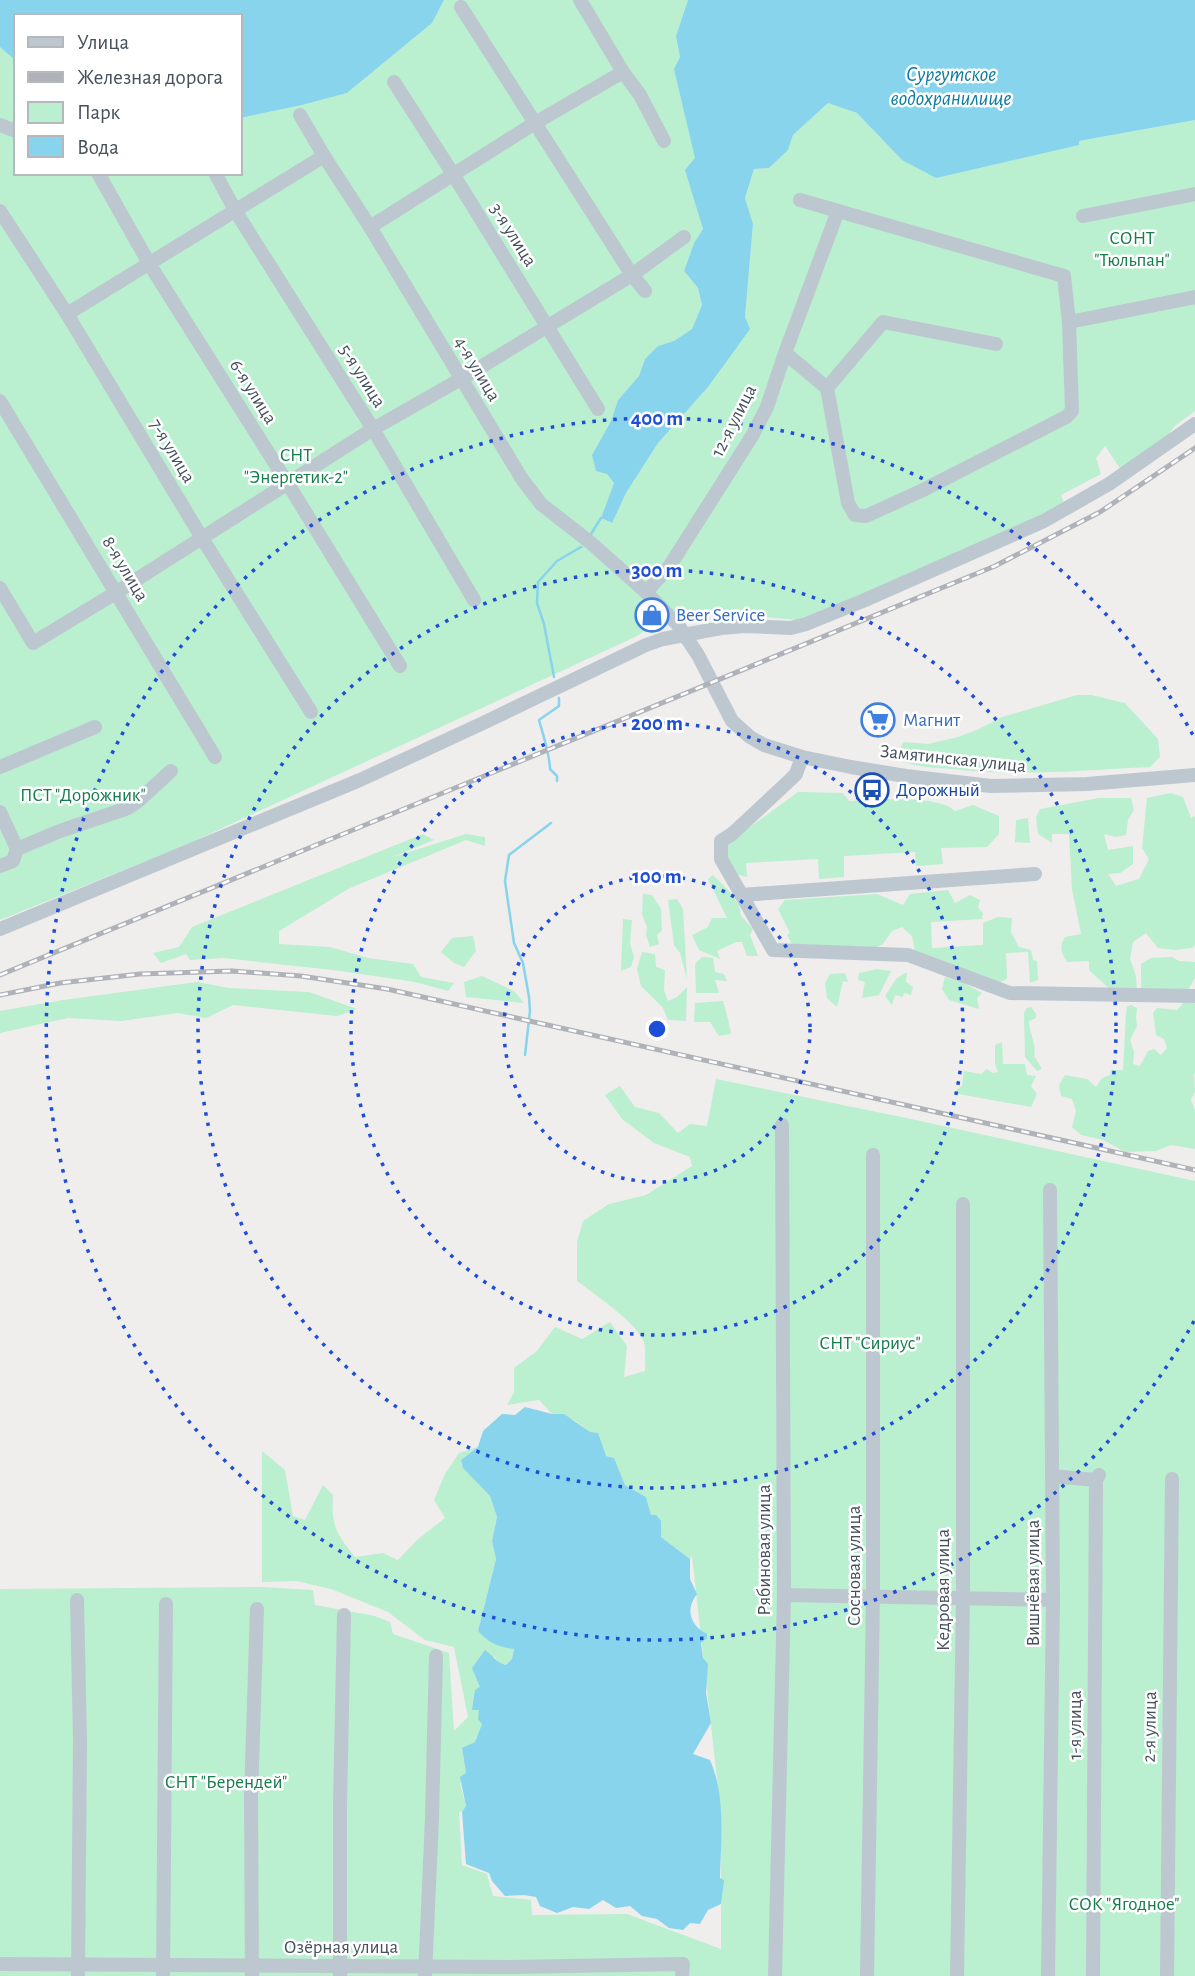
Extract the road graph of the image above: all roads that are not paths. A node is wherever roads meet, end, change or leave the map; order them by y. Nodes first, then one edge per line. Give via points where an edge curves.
1 (580, 0) edge
2 (461, 7) dead end
3 (623, 72) junction
4 (394, 82) dead end
5 (300, 115) dead end
6 (535, 123) junction
7 (664, 141) dead end
8 (324, 156) junction
9 (453, 174) junction
10 (99, 175) edge
11 (216, 175) edge
12 (1195, 194) edge
13 (800, 200) dead end
14 (0, 211) edge
15 (838, 211) junction
16 (236, 212) junction
17 (1083, 216) dead end
18 (370, 227) junction
19 (684, 237) dead end
20 (150, 265) junction
21 (632, 275) junction
22 (645, 291) dead end
23 (1195, 297) edge
24 (67, 314) junction
25 (1069, 322) junction
26 (547, 327) junction
27 (996, 344) dead end
28 (785, 353) junction
29 (461, 379) junction
30 (827, 388) junction
31 (0, 401) edge
32 (598, 409) dead end
33 (1195, 424) edge
34 (373, 429) junction
35 (288, 484) junction
36 (201, 538) junction
37 (0, 589) edge
38 (117, 592) junction
39 (646, 592) junction
40 (474, 600) dead end
41 (686, 635) junction
42 (400, 666) dead end
43 (310, 712) dead end
44 (95, 727) dead end
45 (215, 757) dead end
46 (802, 757) junction
47 (0, 767) edge
48 (171, 771) dead end
49 (1195, 775) edge
50 (0, 812) edge
51 (17, 849) junction
52 (0, 866) edge
53 (1035, 874) dead end
54 (741, 895) junction
55 (0, 929) edge
56 (1195, 996) edge
57 (782, 1125) dead end
58 (873, 1155) dead end
59 (1050, 1190) dead end
60 (963, 1204) dead end
61 (1052, 1476) junction
62 (1172, 1479) dead end
63 (784, 1595) junction
64 (873, 1597) junction
65 (963, 1599) junction
66 (77, 1600) dead end
67 (1053, 1600) junction
68 (166, 1604) dead end
69 (257, 1609) dead end
70 (344, 1615) dead end
71 (436, 1656) dead end
72 (0, 1964) edge
73 (78, 1970) edge
74 (163, 1970) edge
75 (252, 1970) edge
76 (682, 1970) edge
77 (340, 1971) edge
78 (425, 1971) edge
79 (510, 1971) edge
80 (600, 1971) edge
81 (775, 1976) edge
82 (867, 1976) edge
83 (957, 1976) edge
84 (1048, 1976) edge
85 (1093, 1976) edge
86 (1167, 1976) edge

1 - 3 street
2 - 6 street
3 - 6 street
3 - 7 street
4 - 9 street, 3-я улица
5 - 8 street, 4-я улица
6 - 9 street
6 - 21 street
8 - 16 street
8 - 18 street, 4-я улица
9 - 18 street
9 - 26 street, 3-я улица
10 - 20 street, 6-я улица
11 - 16 street, 5-я улица
12 - 17 street
13 - 15 street
14 - 24 street, 7-я улица
15 - 25 street via 1064,276
15 - 28 street, 12-я улица
16 - 20 street
16 - 34 street, 5-я улица
18 - 29 street, 4-я улица
19 - 21 street
20 - 24 street
20 - 35 street, 6-я улица
21 - 22 street
21 - 26 street
23 - 25 street
24 - 36 street, 7-я улица
25 - 30 street via 1072,411 1066,417 866,516 855,515 848,503
26 - 29 street
26 - 32 street, 3-я улица
27 - 30 street via 883,323
28 - 30 street
28 - 39 street, 12-я улица via 752,436 669,567
29 - 34 street
29 - 39 street, 4-я улица via 541,505
31 - 38 street, 8-я улица
33 - 41 street via 1109,484 1044,522 865,600 790,628 744,626
34 - 35 street
34 - 40 street, 5-я улица
35 - 36 street
35 - 42 street, 6-я улица
36 - 38 street
36 - 43 street, 7-я улица
37 - 38 street via 33,643
38 - 45 street, 8-я улица
39 - 41 street, 4-я улица
41 - 46 street, Замятинская улица via 737,726 764,745
41 - 55 street via 646,645 360,779
44 - 47 street
46 - 49 street, Замятинская улица via 991,786
46 - 54 street via 796,774 721,841 721,859
48 - 51 street via 128,808
50 - 51 street
51 - 52 street via 13,861
53 - 54 street
54 - 56 street via 773,950 908,955 1010,993
57 - 63 street, Рябиновая улица
58 - 64 street, Сосновая улица
59 - 61 street, Вишнёвая улица
60 - 65 street, Кедровая улица
61 - 67 street, Вишнёвая улица
61 - 85 street, 1-я улица via 1097,1477
62 - 86 street, 2-я улица
63 - 64 street
63 - 81 street, Рябиновая улица
64 - 65 street
64 - 82 street, Сосновая улица
65 - 67 street
65 - 83 street, Кедровая улица
66 - 73 street
67 - 84 street, Вишнёвая улица
68 - 74 street
69 - 75 street
70 - 77 street
71 - 78 street
72 - 73 street, Озёрная улица
73 - 74 street, Озёрная улица
74 - 75 street, Озёрная улица
75 - 77 street, Озёрная улица
76 - 80 street, Озёрная улица
77 - 78 street, Озёрная улица
78 - 79 street, Озёрная улица
79 - 80 street, Озёрная улица

